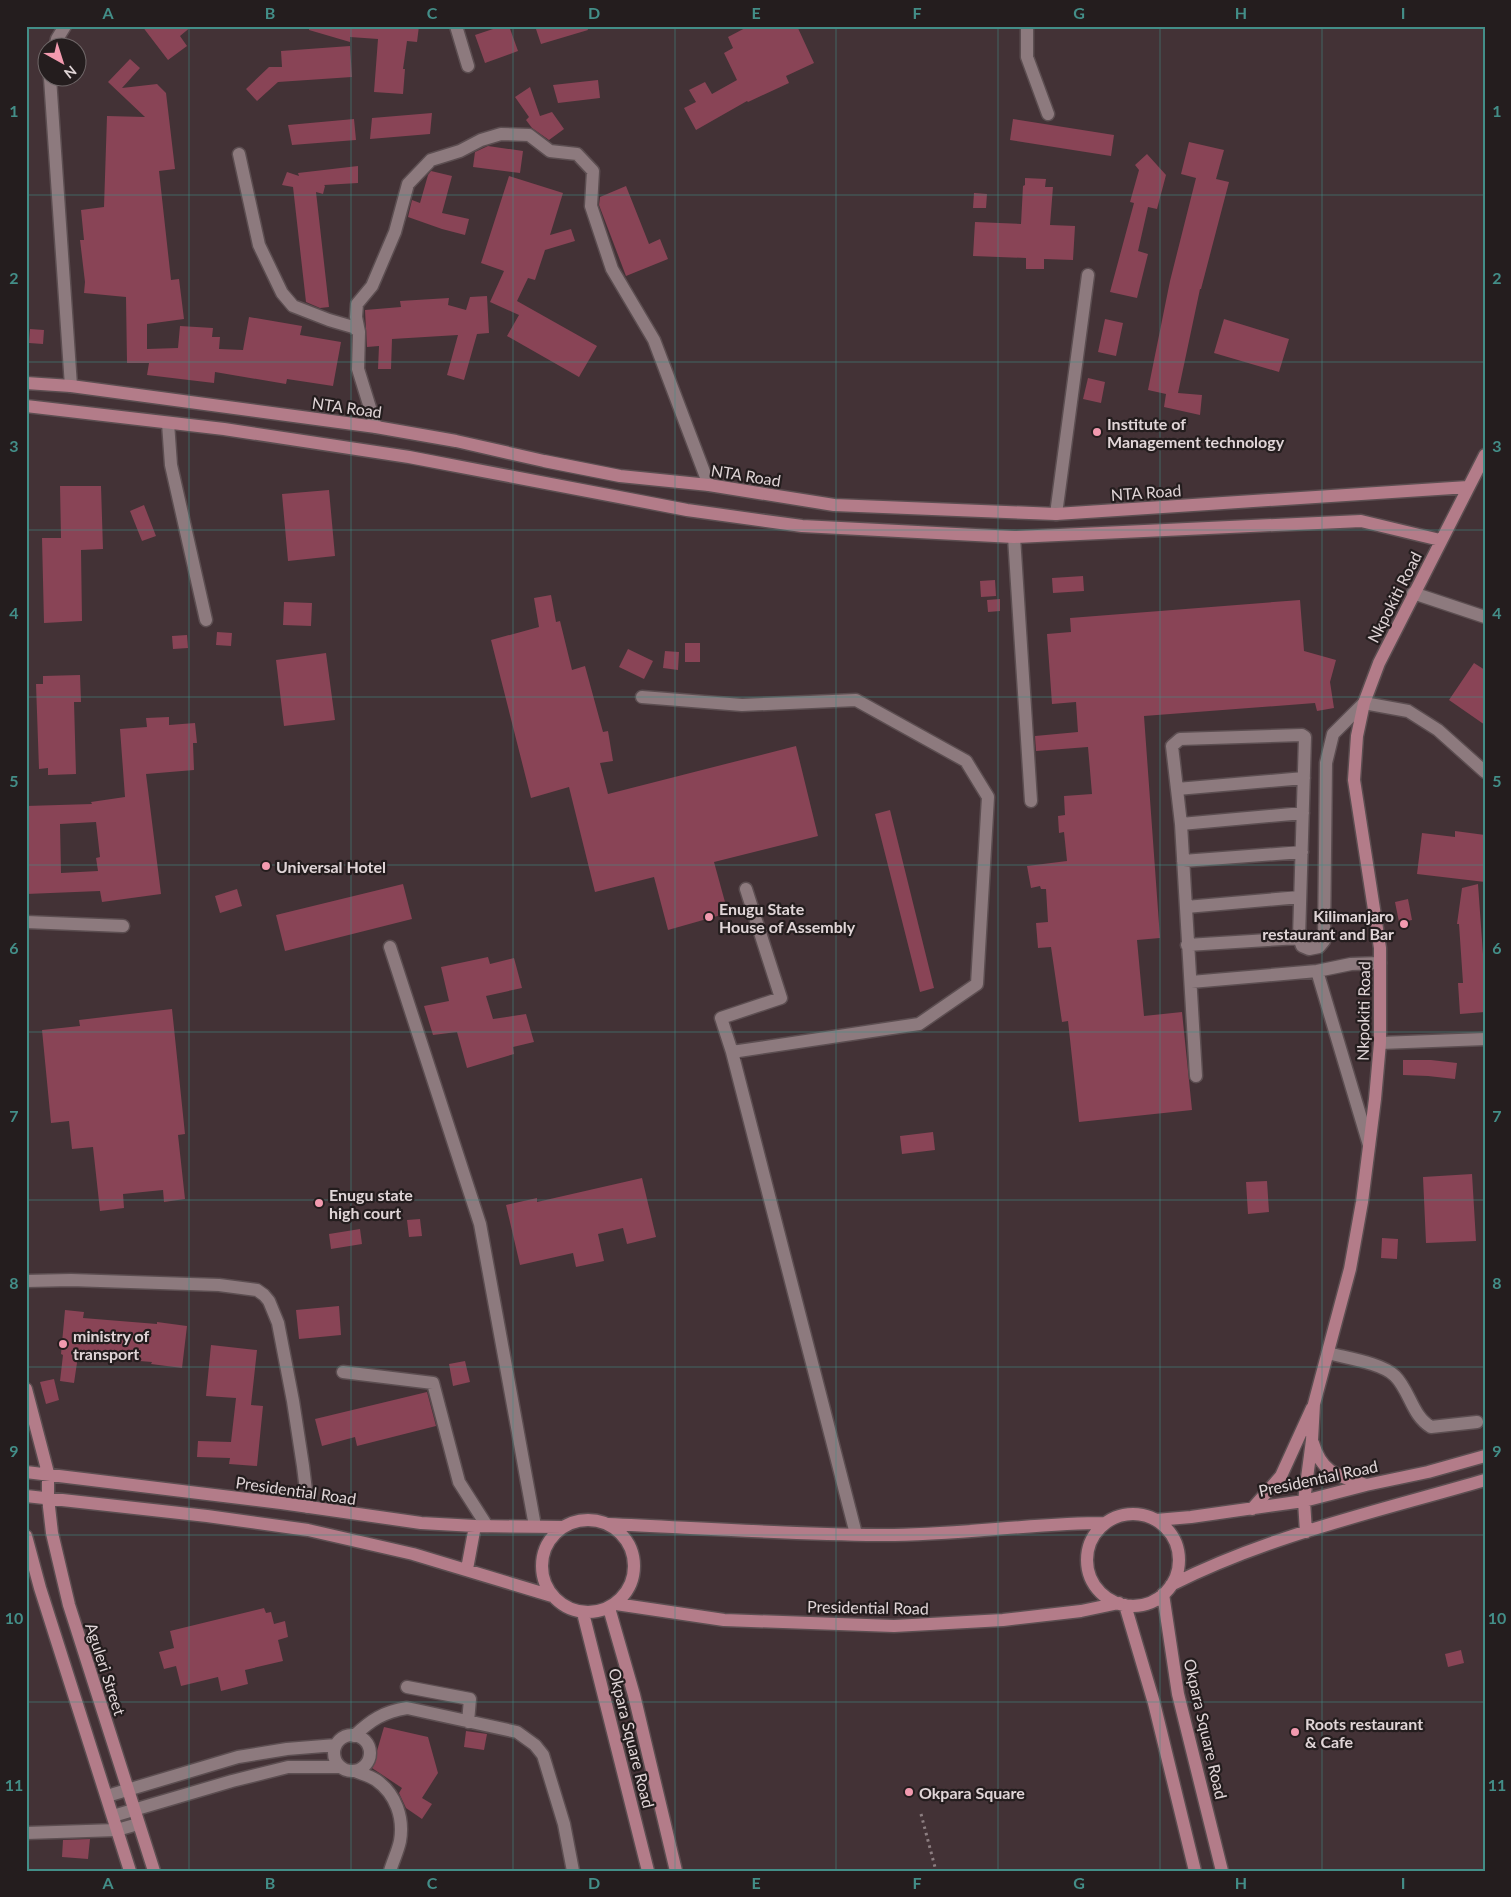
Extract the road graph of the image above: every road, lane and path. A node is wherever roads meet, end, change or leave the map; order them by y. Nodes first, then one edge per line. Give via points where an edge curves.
1 (65, 26) edge
2 (456, 26) edge
3 (1027, 26) edge
4 (58, 38) edge
5 (468, 66) dead end
6 (49, 88) edge
7 (1048, 114) dead end
8 (239, 154) dead end
9 (1088, 275) dead end
10 (359, 332) junction
11 (26, 383) edge
12 (71, 386) junction
13 (26, 406) edge
14 (168, 423) junction
15 (376, 426) junction
16 (1485, 455) edge
17 (1480, 474) edge
18 (709, 485) junction
19 (1468, 487) junction
20 (1056, 514) junction
21 (1014, 537) junction
22 (1440, 540) junction
23 (1413, 593) junction
24 (1485, 617) edge
25 (206, 620) dead end
26 (642, 697) dead end
27 (1364, 703) junction
28 (1485, 772) edge
29 (1304, 778) junction
30 (1177, 789) junction
31 (1031, 801) dead end
32 (1303, 813) junction
33 (1181, 824) junction
34 (1302, 852) junction
35 (1183, 860) junction
36 (746, 889) dead end
37 (1300, 897) junction
38 (1186, 907) junction
39 (26, 922) edge
40 (123, 926) dead end
41 (1299, 938) junction
42 (1187, 946) junction
43 (390, 947) dead end
44 (1380, 963) junction
45 (1317, 972) junction
46 (1191, 982) junction
47 (1485, 1039) edge
48 (1380, 1043) junction
49 (732, 1052) junction
50 (1196, 1076) dead end
51 (1369, 1144) junction
52 (26, 1281) edge
53 (1328, 1353) junction
54 (343, 1372) dead end
55 (26, 1389) edge
56 (1314, 1404) junction
57 (1478, 1422) dead end
58 (1312, 1440) junction
59 (1485, 1456) edge
60 (26, 1472) edge
61 (48, 1473) junction
62 (1485, 1480) edge
63 (1366, 1484) junction
64 (26, 1496) edge
65 (48, 1498) junction
66 (1304, 1501) junction
67 (308, 1507) junction
68 (1252, 1509) junction
69 (1156, 1520) junction
70 (1105, 1523) junction
71 (608, 1524) junction
72 (481, 1526) junction
73 (535, 1526) junction
74 (563, 1527) junction
75 (1306, 1532) junction
76 (856, 1534) junction
77 (26, 1536) edge
78 (467, 1570) junction
79 (1167, 1590) junction
80 (552, 1596) junction
81 (1122, 1604) junction
82 (612, 1606) junction
83 (583, 1613) junction
84 (407, 1687) dead end
85 (468, 1722) junction
86 (354, 1736) junction
87 (336, 1745) junction
88 (340, 1767) junction
89 (355, 1771) junction
90 (128, 1790) junction
91 (107, 1796) junction
92 (134, 1809) junction
93 (921, 1814) dead end
94 (112, 1816) junction
95 (138, 1824) junction
96 (117, 1830) junction
97 (26, 1833) edge
98 (130, 1871) edge
99 (154, 1871) edge
100 (390, 1871) edge
101 (573, 1871) edge
102 (648, 1871) edge
103 (676, 1871) edge
104 (936, 1871) edge
105 (1195, 1871) edge
106 (1222, 1871) edge

1 - 4 street
2 - 5 street
3 - 7 street via 1027,57
6 - 12 street
8 - 10 street via 259,244 282,293 293,306
9 - 20 street
10 - 15 street via 358,369
10 - 18 street via 357,304 372,286 395,232 408,184 431,160 501,134 529,135 550,151 577,154 593,171 591,206 612,269 654,340
11 - 12 main road, NTA Road
12 - 15 main road, NTA Road
13 - 14 main road
14 - 21 main road via 409,457 687,510 802,526
14 - 25 street via 171,465
15 - 18 main road, NTA Road via 620,476
16 - 17 main road, Nkpokiti Road
17 - 19 main road, Nkpokiti Road
18 - 20 main road, NTA Road via 834,505
19 - 20 main road, NTA Road
19 - 22 main road, Nkpokiti Road
21 - 22 main road via 1362,521
21 - 31 street
22 - 23 main road, Nkpokiti Road
23 - 24 street
23 - 27 main road, Nkpokiti Road via 1379,663
26 - 49 street via 742,705 856,700 966,760 988,797 977,984 919,1024
27 - 28 street via 1408,710 1438,730
27 - 41 street via 1334,734 1326,763 1324,941 1319,947 1309,949 1302,946
27 - 44 main road, Nkpokiti Road via 1357,736 1354,780 1376,916
29 - 30 street
29 - 30 street via 1306,741 1302,735 1180,739 1172,746
29 - 32 street
30 - 33 street
32 - 33 street
32 - 34 street
33 - 35 street
34 - 35 street
34 - 37 street
35 - 38 street
36 - 49 street via 781,998 721,1018
37 - 38 street
37 - 41 street
38 - 42 street
39 - 40 street
41 - 42 street
42 - 46 street
43 - 73 street via 480,1224
44 - 45 street via 1351,964
44 - 48 main road, Nkpokiti Road
45 - 46 street
45 - 51 street
46 - 50 street
47 - 48 street
48 - 51 main road, Nkpokiti Road
49 - 76 street
51 - 53 main road, Nkpokiti Road via 1350,1269
52 - 67 street via 210,1285 257,1290 264,1295 270,1301 278,1323
53 - 56 main road, Nkpokiti Road
53 - 57 street via 1383,1368 1394,1375 1424,1423 1431,1426
54 - 72 street via 433,1383 459,1482
55 - 61 main road, Aguleri Street
56 - 58 main road, Nkpokiti Road
56 - 68 main road via 1281,1476
58 - 63 main road via 1317,1456 1330,1472
58 - 66 main road, Nkpokiti Road
59 - 63 main road, Presidential Road via 1428,1472
60 - 61 main road, Presidential Road
61 - 65 main road, Aguleri Street
61 - 67 main road, Presidential Road
62 - 75 main road
63 - 66 main road, Presidential Road
64 - 65 main road
65 - 78 main road via 308,1530
65 - 90 main road, Aguleri Street via 52,1533 68,1604
66 - 68 main road, Presidential Road
66 - 75 main road, Nkpokiti Road
67 - 72 main road, Presidential Road via 422,1523
68 - 69 main road, Presidential Road
69 - 70 main road via 1143,1514 1130,1514
69 - 79 main road via 1176,1542 1179,1556 1178,1571
70 - 76 main road via 981,1531
70 - 81 main road via 1090,1543 1088,1568 1099,1590
71 - 74 main road via 581,1520
71 - 76 main road
71 - 82 main road via 621,1533 635,1562 634,1578 627,1592
72 - 73 main road, Presidential Road
72 - 78 main road
73 - 74 main road, Presidential Road
74 - 80 main road via 553,1536 542,1559 542,1572
75 - 79 main road via 1204,1568
77 - 91 main road via 42,1597
78 - 80 main road
79 - 81 main road via 1145,1604
79 - 106 main road, Okpara Square Road via 1178,1694
80 - 83 main road via 566,1608
81 - 82 main road, Presidential Road via 1003,1620 894,1626 724,1620
81 - 105 main road via 1154,1703
82 - 83 main road via 600,1612
82 - 103 main road
83 - 102 main road, Okpara Square Road
84 - 85 street via 470,1699
85 - 86 street via 406,1708 379,1716
85 - 101 street via 517,1732 543,1755 564,1824
86 - 87 street via 346,1736
86 - 89 street via 365,1742 370,1755 364,1766
87 - 88 street via 335,1758
87 - 90 street via 238,1757
88 - 89 street
88 - 92 street via 288,1767
89 - 100 street via 375,1780 389,1792 399,1810 400,1842
90 - 91 street
90 - 92 main road, Aguleri Street
91 - 94 main road
92 - 94 street
92 - 95 main road, Aguleri Street
93 - 104 path
94 - 96 main road
95 - 96 street
95 - 99 main road, Aguleri Street
96 - 97 street
96 - 98 main road

